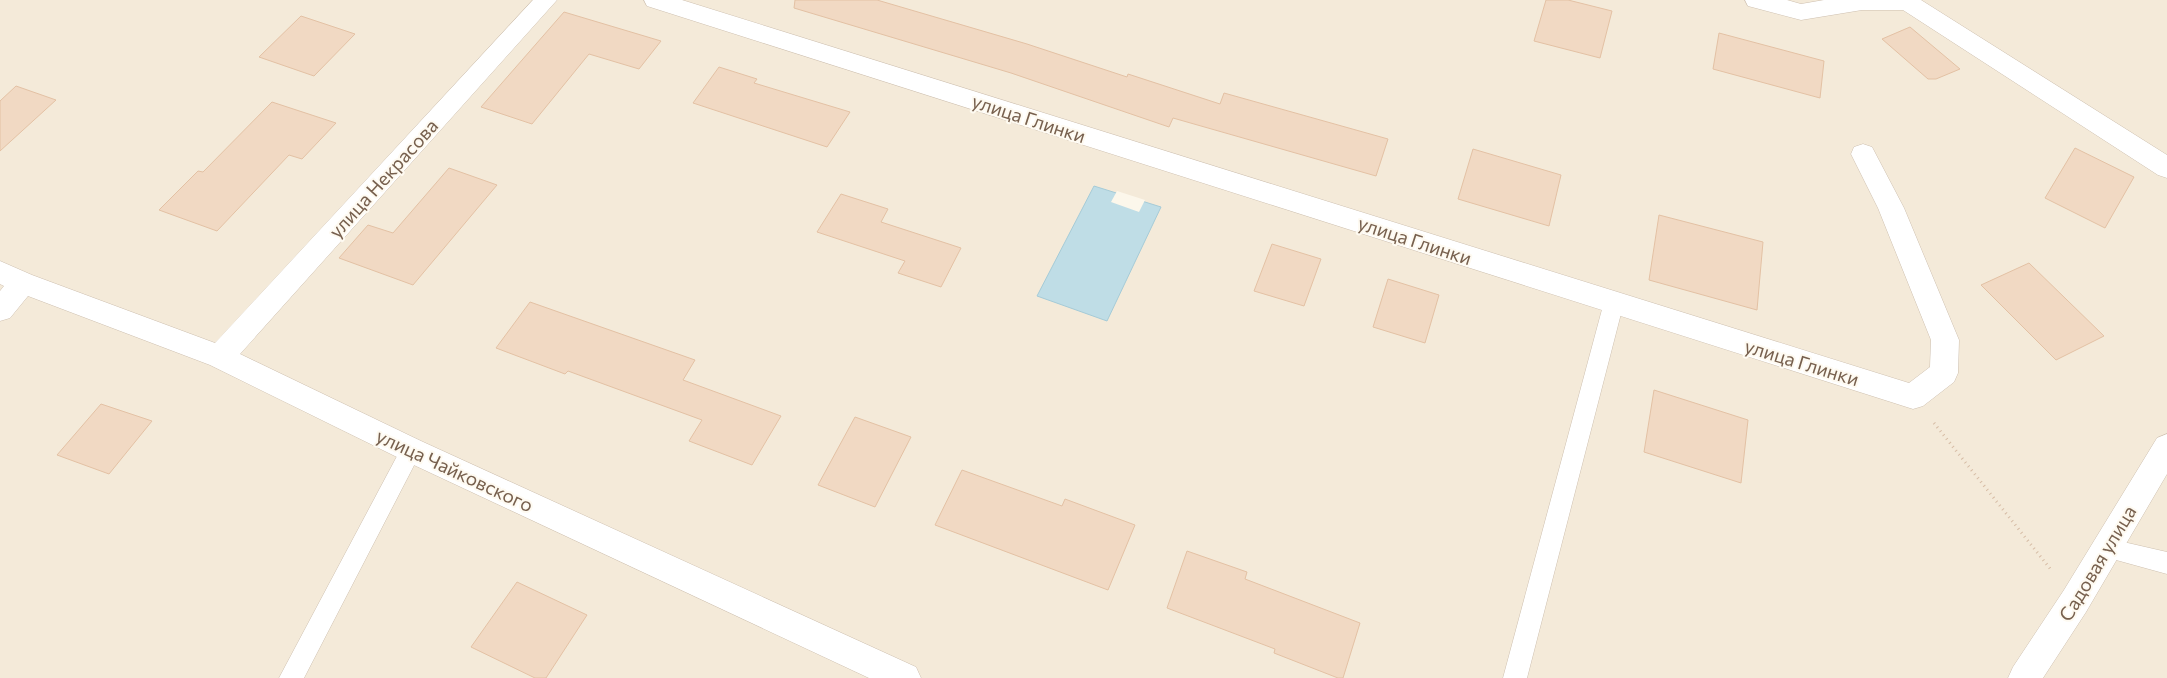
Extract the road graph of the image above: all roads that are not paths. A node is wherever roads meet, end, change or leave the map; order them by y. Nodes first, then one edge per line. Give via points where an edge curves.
1 (546, 0) edge
2 (655, 0) edge
3 (1756, 0) edge
4 (1863, 154) dead end
5 (2167, 168) edge
6 (12, 278) edge
7 (1614, 302) junction
8 (0, 310) edge
9 (220, 357) junction
10 (2167, 447) edge
11 (411, 450) junction
12 (2106, 548) junction
13 (2167, 563) edge
14 (291, 678) edge
15 (905, 678) edge
16 (1515, 678) edge
17 (2024, 678) edge

1 - 9 street, улица Некрасова
2 - 7 street, улица Глинки
3 - 5 street via 1800,12 1862,2 1907,2
4 - 7 street, улица Глинки via 1891,208 1945,340 1944,373 1913,397
6 - 8 street
6 - 9 street, улица Чайковского
7 - 16 lane
9 - 11 street, улица Чайковского
10 - 12 street, Садовая улица
11 - 14 lane
11 - 15 street, улица Чайковского
12 - 13 lane
12 - 17 street, Садовая улица

